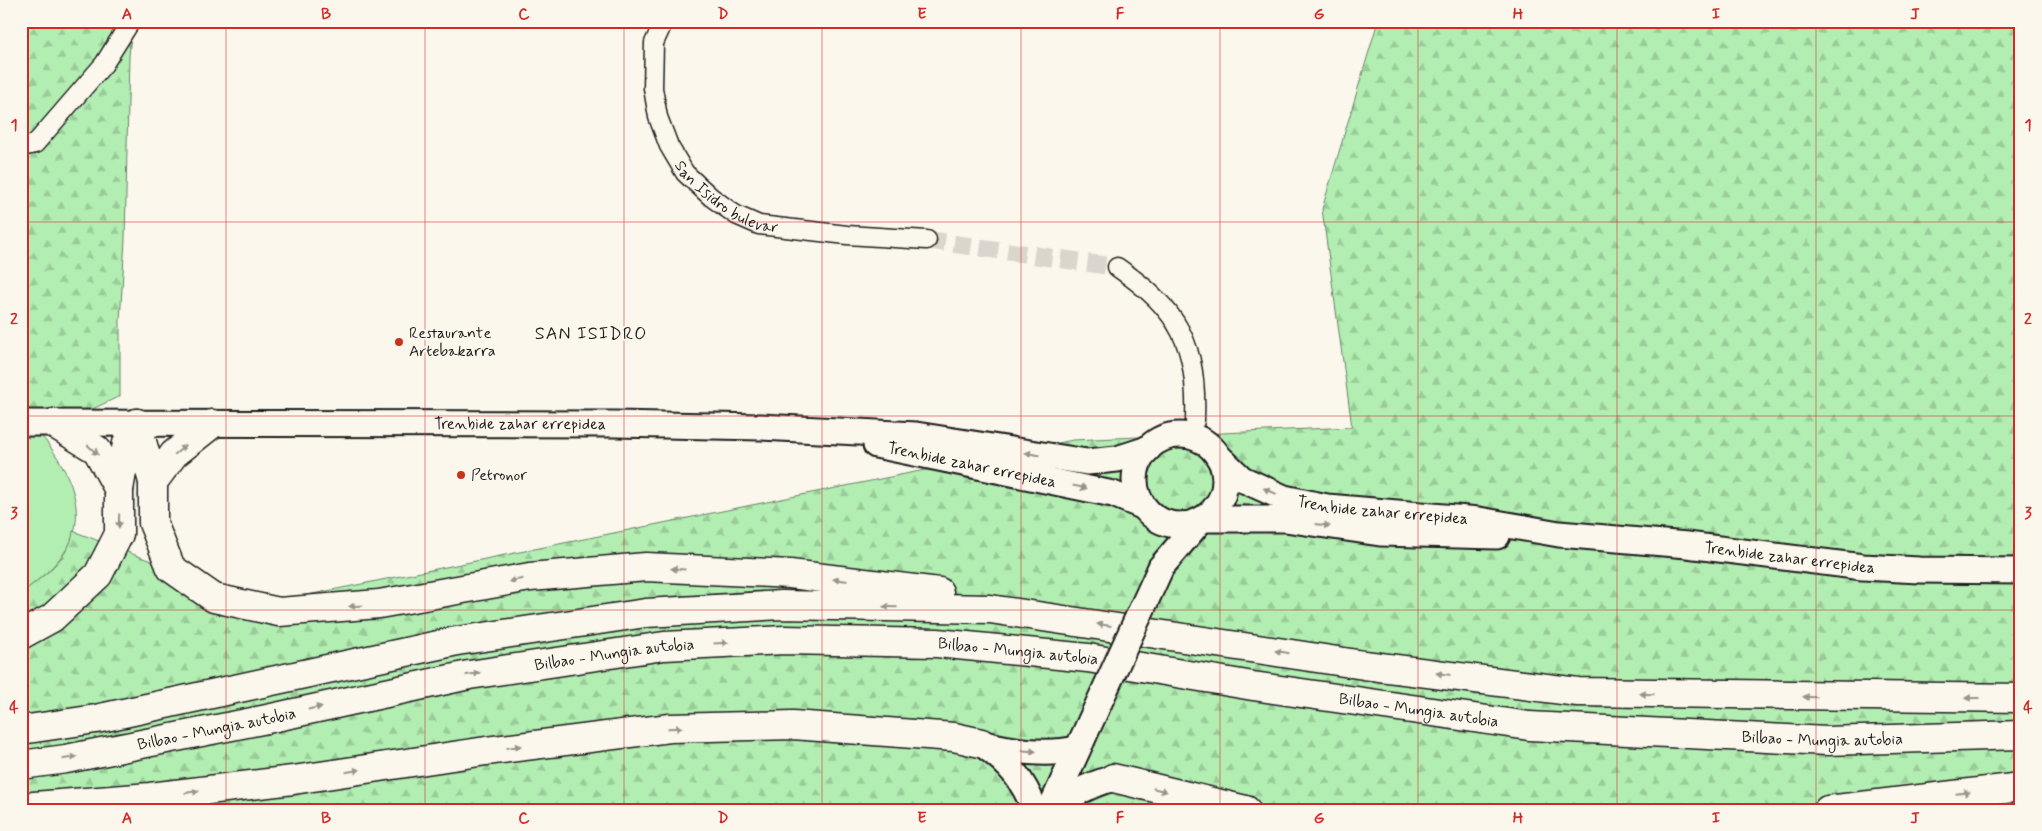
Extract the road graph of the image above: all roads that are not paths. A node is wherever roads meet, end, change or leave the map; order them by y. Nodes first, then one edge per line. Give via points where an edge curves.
1 (131, 21) edge
2 (664, 21) edge
3 (21, 147) edge
4 (927, 240) tunnel mouth
5 (1117, 267) tunnel mouth
6 (1195, 421) dead end
7 (21, 423) edge
8 (53, 423) junction
9 (137, 423) junction
10 (212, 424) junction
11 (828, 431) junction
12 (1148, 448) junction
13 (1218, 456) junction
14 (153, 482) junction
15 (120, 490) junction
16 (1149, 512) junction
17 (1202, 520) junction
18 (1559, 534) junction
19 (1161, 567) junction
20 (2021, 571) edge
21 (990, 609) junction
22 (21, 635) edge
23 (2021, 698) edge
24 (21, 730) edge
25 (2021, 735) edge
26 (981, 743) junction
27 (1080, 744) junction
28 (21, 765) edge
29 (1113, 778) junction
30 (2021, 788) edge
31 (21, 808) edge
32 (1035, 810) edge
33 (1050, 810) edge
34 (1057, 810) edge
35 (1246, 810) edge
36 (1828, 810) edge

1 - 3 street via 104,64 35,144
2 - 4 street, San Isidro bulevar via 654,43 653,88 658,117 669,146 685,173 712,197 736,215 759,225
5 - 6 street via 1158,300 1172,315 1184,338 1195,382
7 - 8 street
8 - 9 street, Trenbide zahar errepidea
8 -> 15 highway via 97,450
9 - 10 street, Trenbide zahar errepidea
9 - 14 highway
9 - 15 highway via 127,443
10 - 11 street, Trenbide zahar errepidea via 615,424
14 -> 10 highway via 174,454
12 -> 11 street, Trenbide zahar errepidea via 1117,459 1087,462 916,435
11 -> 16 street, Trenbide zahar errepidea via 876,445 1114,494
12 - 13 street via 1157,441 1179,435 1201,441
12 - 16 street via 1140,459 1135,477 1138,496
13 - 17 street via 1225,478 1224,490 1213,511
18 -> 13 street, Trenbide zahar errepidea via 1479,520 1327,507 1284,498 1242,479
21 -> 14 highway via 943,593 790,574 646,567 530,578 379,604 280,612 214,598 170,568 153,523
15 -> 22 highway via 119,534 98,575 52,618
16 - 17 street via 1176,526
16 - 19 street
17 -> 18 street, Trenbide zahar errepidea via 1285,519 1380,533 1479,537
17 - 19 street
18 - 20 street, Trenbide zahar errepidea via 1687,545 1864,567
19 - 27 street, bridge
23 -> 21 highway, Bilbao - Mungia autobia via 1578,692 1364,665
21 -> 24 highway, Bilbao - Mungia autobia via 781,605 646,613 457,641 96,719
28 -> 25 highway, Bilbao - Mungia autobia via 257,721 469,675 664,646 784,640 937,643 1088,658 1253,686 1529,726 1827,741
26 -> 27 street via 1009,750 1060,753
31 -> 26 highway via 274,782 670,728 793,725 954,737
26 - 32 street via 1005,761 1020,779
27 - 29 street via 1097,768
27 - 33 street
29 - 34 street via 1078,791
29 -> 35 highway
36 -> 30 highway

